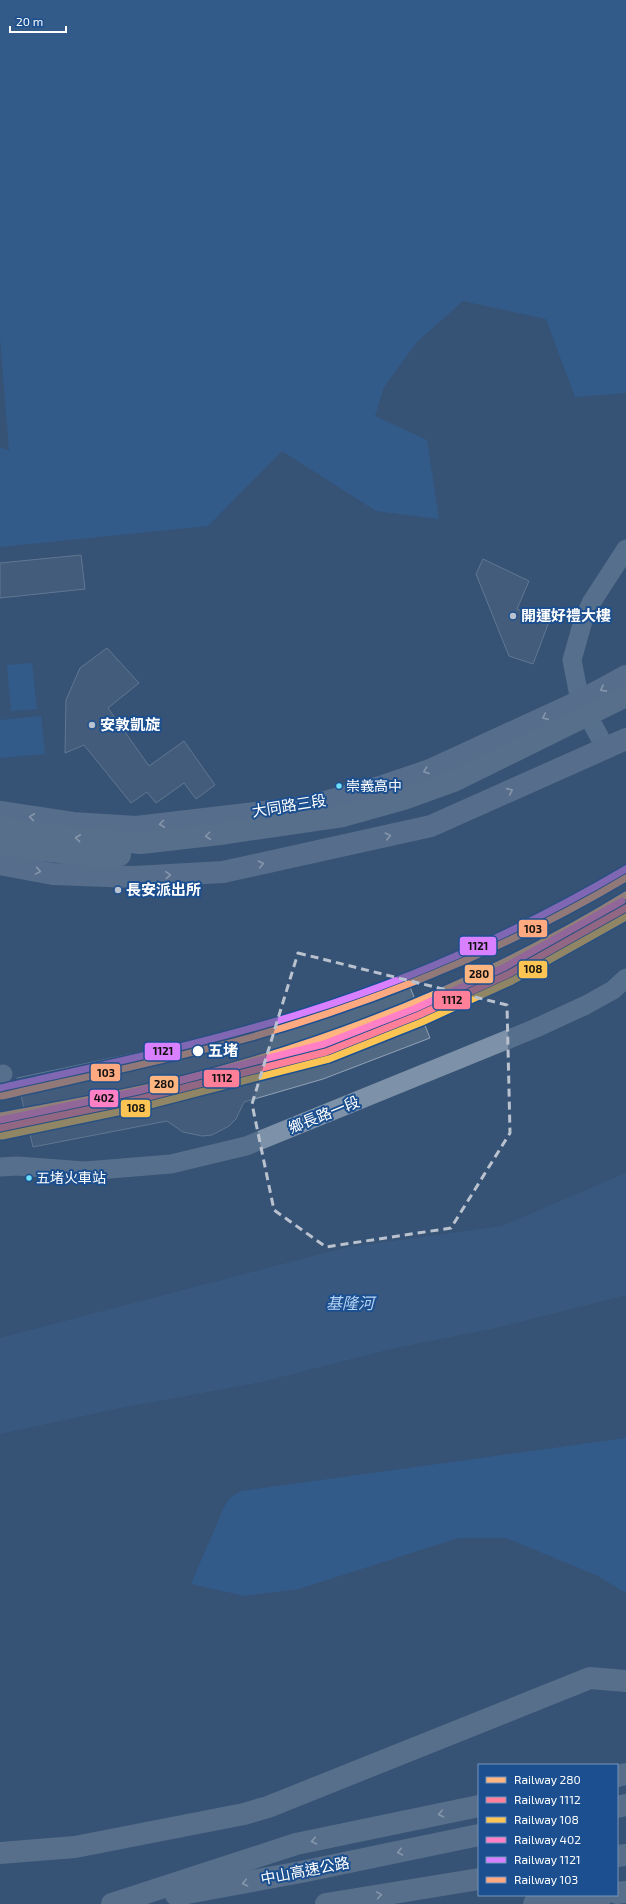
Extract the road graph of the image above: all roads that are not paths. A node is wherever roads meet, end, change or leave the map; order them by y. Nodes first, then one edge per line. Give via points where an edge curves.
1 (626, 549) edge
2 (626, 676) edge
3 (626, 696) edge
4 (580, 701) junction
5 (626, 710) edge
6 (626, 739) edge
7 (606, 749) junction
8 (0, 812) edge
9 (0, 827) edge
10 (0, 845) edge
11 (0, 864) edge
12 (626, 978) edge
13 (0, 1167) edge
14 (626, 1681) edge
15 (478, 1806) edge
16 (478, 1835) edge
17 (0, 1853) edge
18 (478, 1879) edge
19 (595, 1896) edge
20 (112, 1904) edge
21 (130, 1904) edge
22 (326, 1904) edge
23 (534, 1904) edge

1 - 4 street via 582,621 572,660
2 -> 4 main road, 大同路三段
3 -> 9 highway, bridge via 454,781 404,799 343,816 141,843 56,836
4 - 7 street
4 -> 8 main road, 大同路三段 via 430,770 306,807 136,827 73,823
5 - 10 highway, bridge via 462,792 408,811 341,827 170,856 84,855
6 - 7 main road
11 -> 7 main road via 53,874 134,877 223,872 431,826
12 - 13 street, 鄉長路一段 via 613,990 536,1028 246,1146 171,1164 93,1170
14 - 17 highway via 590,1678 268,1807 244,1814 75,1847
15 -> 20 highway via 296,1844
16 -> 21 highway, 中山高速公路
22 -> 18 highway
19 - 23 highway

